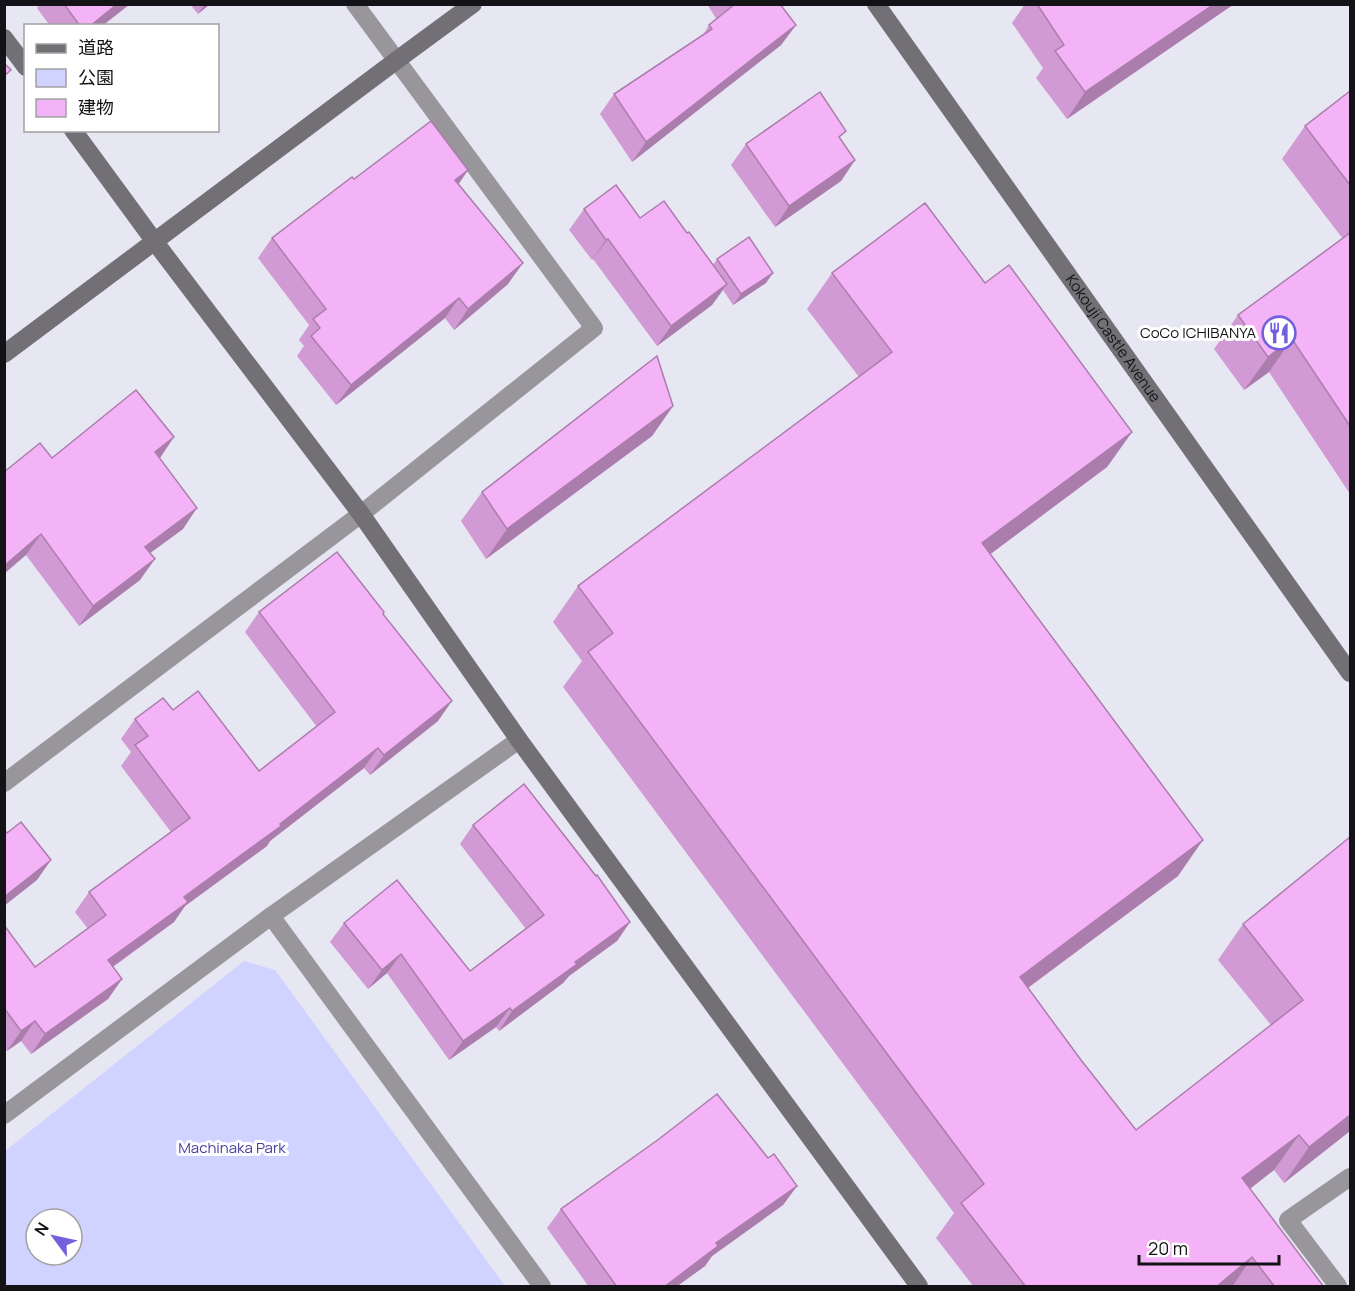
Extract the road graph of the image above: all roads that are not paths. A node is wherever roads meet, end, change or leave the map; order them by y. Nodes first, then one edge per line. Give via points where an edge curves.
1 (355, 4) edge
2 (473, 4) edge
3 (876, 4) edge
4 (4, 38) edge
5 (397, 60) junction
6 (24, 64) edge
7 (74, 132) edge
8 (155, 242) junction
9 (4, 354) edge
10 (361, 514) junction
11 (1350, 673) edge
12 (519, 740) junction
13 (4, 783) edge
14 (271, 915) junction
15 (4, 1115) edge
16 (1350, 1177) edge
17 (542, 1287) edge
18 (919, 1287) edge
19 (1338, 1287) edge

1 - 5 street
2 - 5 street
3 - 11 street, Kokouji Castle Avenue
4 - 6 street
5 - 8 street
5 - 10 street via 594,328
7 - 8 street
8 - 9 street
8 - 10 street
10 - 12 street
10 - 13 street
12 - 14 street
12 - 18 street
14 - 15 street
14 - 17 street
16 - 19 street via 1288,1220

